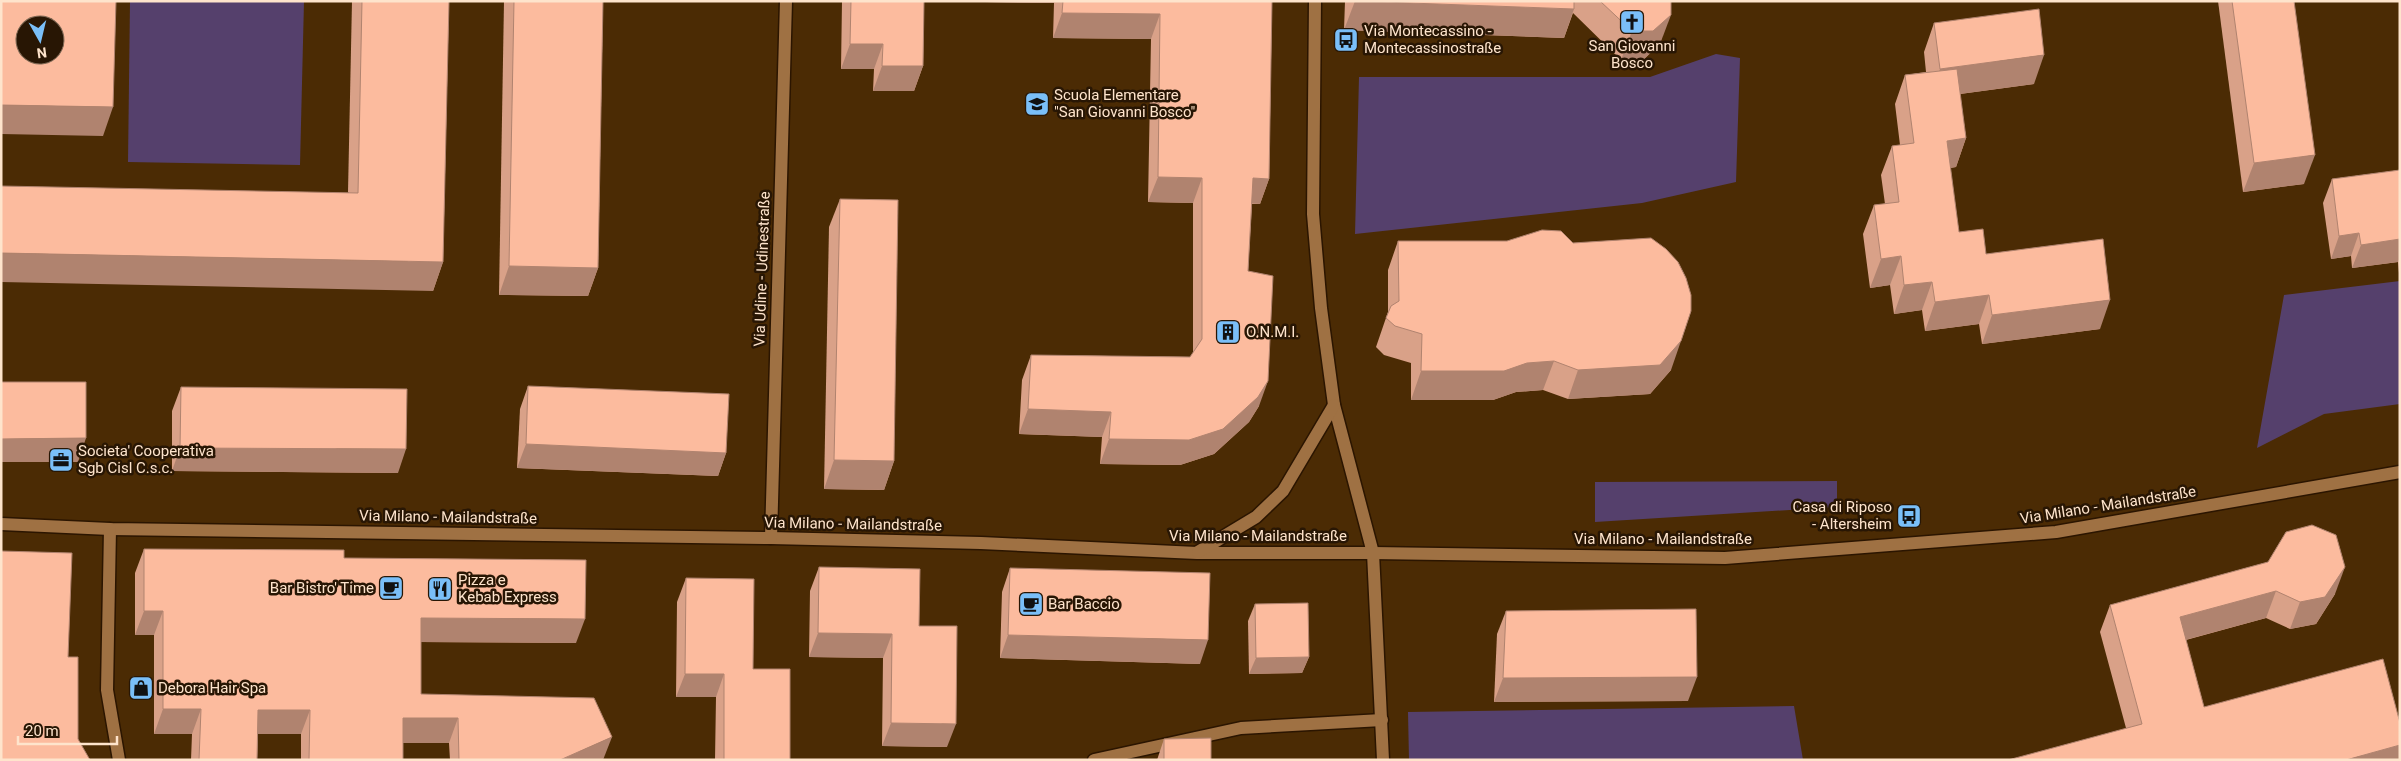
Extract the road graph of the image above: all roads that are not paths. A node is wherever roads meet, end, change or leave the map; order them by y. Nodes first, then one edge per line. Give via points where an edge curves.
1 (786, 1) edge
2 (1315, 1) edge
3 (1334, 405) junction
4 (2400, 472) edge
5 (1, 524) edge
6 (110, 529) junction
7 (771, 538) junction
8 (1197, 553) junction
9 (1373, 553) junction
10 (1382, 720) junction
11 (120, 760) edge
12 (1094, 760) edge
13 (1383, 760) edge

1 - 7 street, Via Udine - Udinestraße
2 - 3 street via 1313,214 1320,308
3 - 8 street via 1284,492 1256,517
3 - 9 street
4 - 9 street, Via Milano - Mailandstraße via 2056,532 2011,536 1725,558
5 - 6 street, Via Milano - Mailandstraße
6 - 7 street, Via Milano - Mailandstraße
6 - 11 street via 107,690
7 - 8 street, Via Milano - Mailandstraße
8 - 9 street, Via Milano - Mailandstraße
9 - 10 street
10 - 12 street via 1241,728
10 - 13 street

